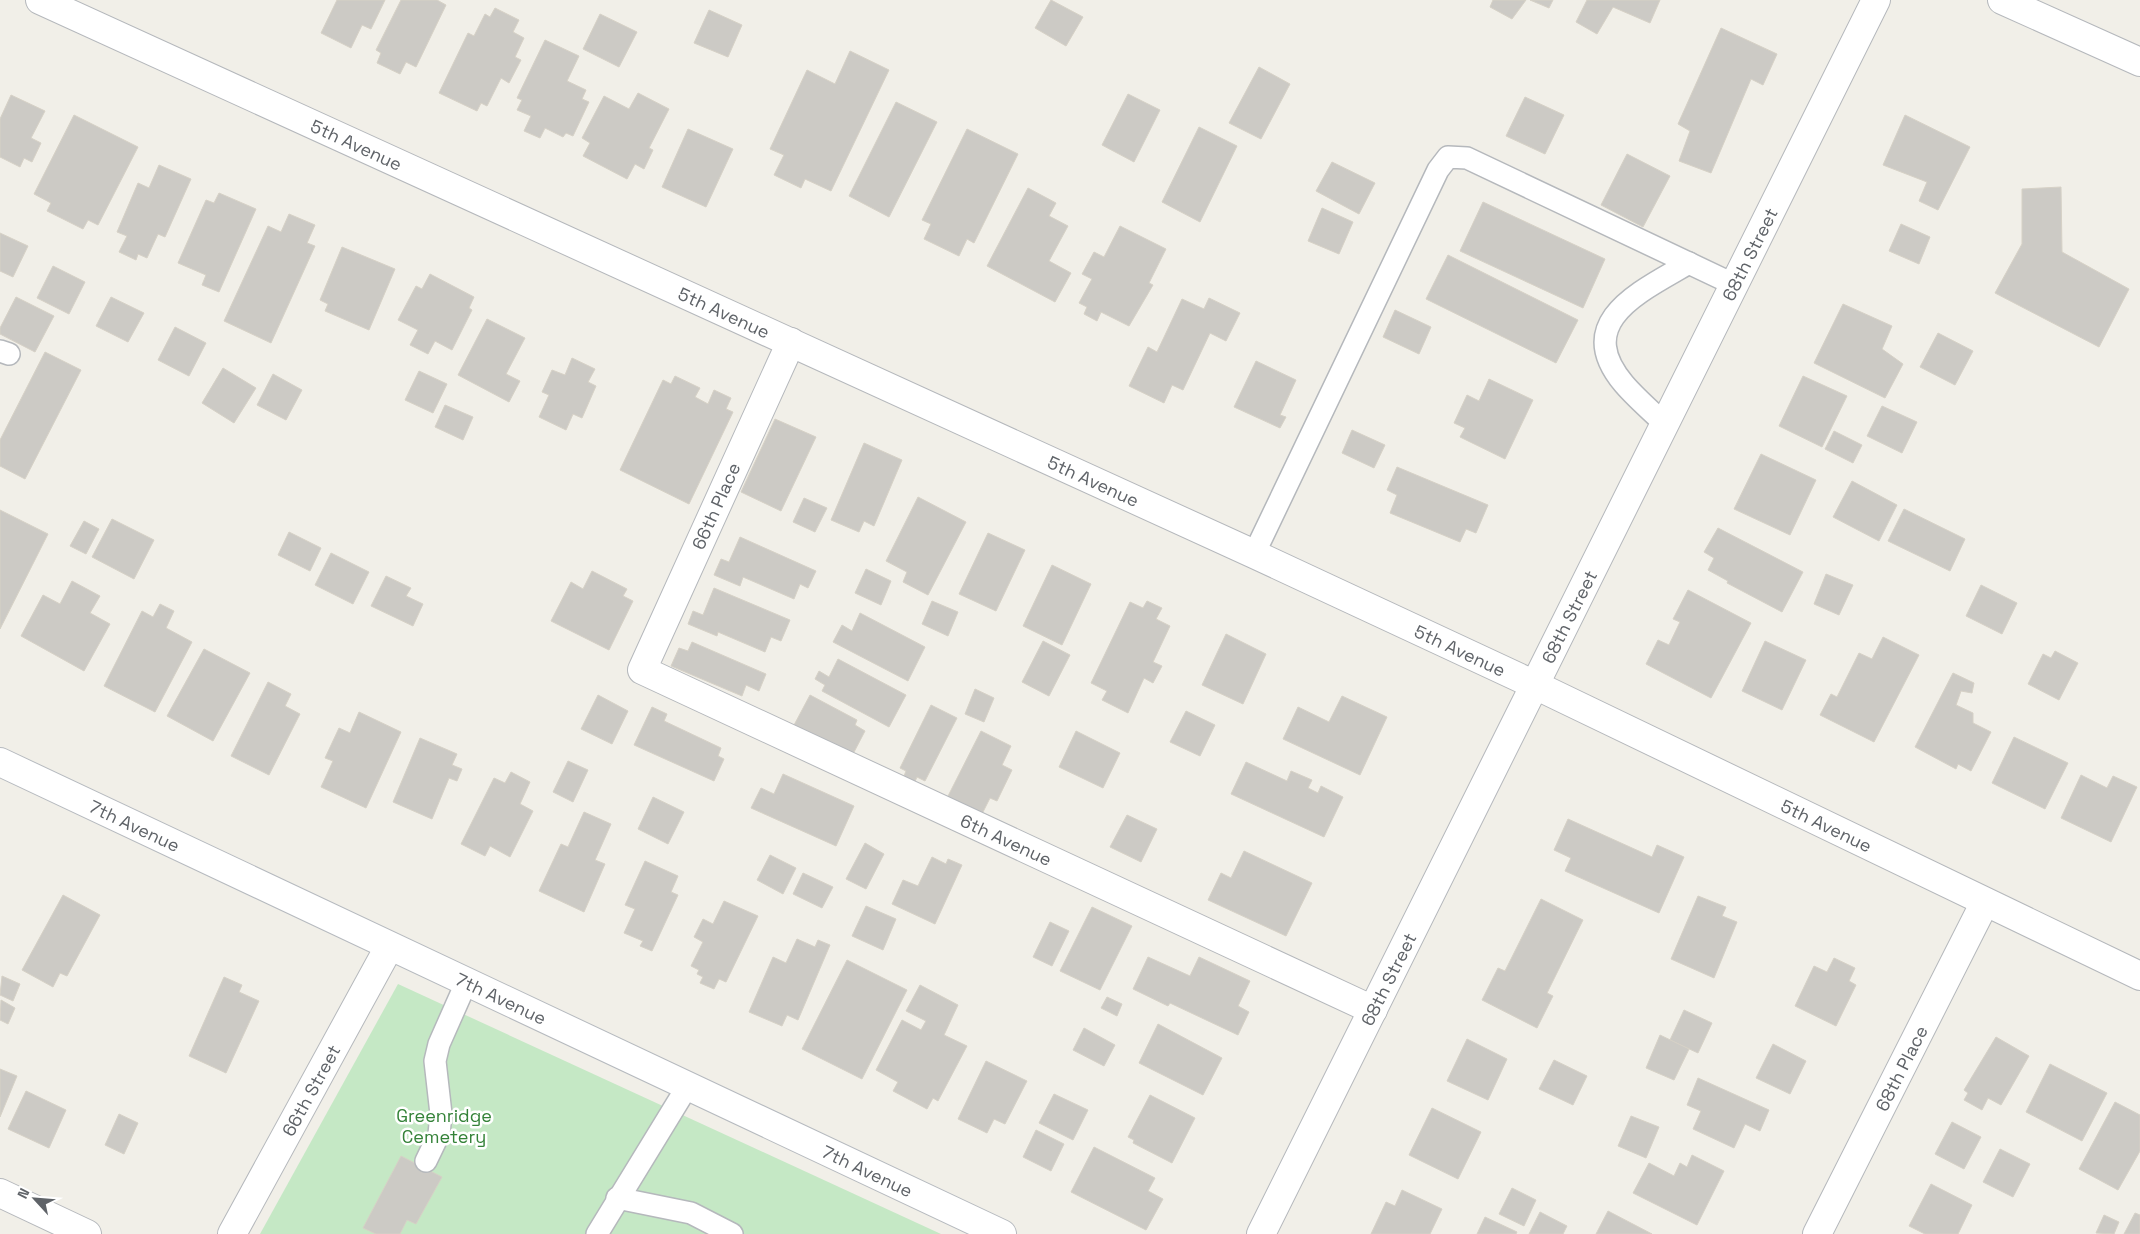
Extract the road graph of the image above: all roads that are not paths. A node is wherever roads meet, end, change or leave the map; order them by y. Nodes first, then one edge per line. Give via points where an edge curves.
1 (40, 0) edge
2 (1876, 0) edge
3 (2002, 0) edge
4 (2140, 62) edge
5 (1689, 263) junction
6 (1735, 285) junction
7 (791, 342) junction
8 (1664, 424) junction
9 (1254, 554) junction
10 (642, 670) joint
11 (1535, 685) junction
12 (0, 762) edge
13 (1985, 902) junction
14 (389, 947) junction
15 (2140, 976) edge
16 (466, 983) junction
17 (1372, 1010) junction
18 (687, 1087) junction
19 (426, 1161) dead end
20 (0, 1193) edge
21 (617, 1198) junction
22 (87, 1234) edge
23 (232, 1234) edge
24 (597, 1234) edge
25 (732, 1234) edge
26 (1002, 1234) edge
27 (1261, 1234) edge
28 (1817, 1234) edge

1 - 7 street, 5th Avenue
2 - 6 street, 68th Street
3 - 4 street
5 - 6 lane
5 - 8 lane via 1618,309 1604,335 1607,357 1623,383
5 - 9 lane via 1467,158 1448,157 1438,170
6 - 8 street, 68th Street
7 - 9 street, 5th Avenue
7 - 10 street, 66th Place
8 - 11 street, 68th Street
9 - 11 street, 5th Avenue
10 - 17 street, 6th Avenue
11 - 13 street, 5th Avenue
11 - 17 street, 68th Street
12 - 14 street, 7th Avenue
13 - 15 street, 5th Avenue
13 - 28 street, 68th Place
14 - 16 street, 7th Avenue
14 - 23 street, 66th Street
16 - 18 street, 7th Avenue
16 - 19 lane via 434,1061 441,1114 439,1134
17 - 27 street, 68th Street
18 - 21 lane
18 - 26 street, 7th Avenue
20 - 22 street
21 - 24 lane
21 - 25 lane via 690,1212

